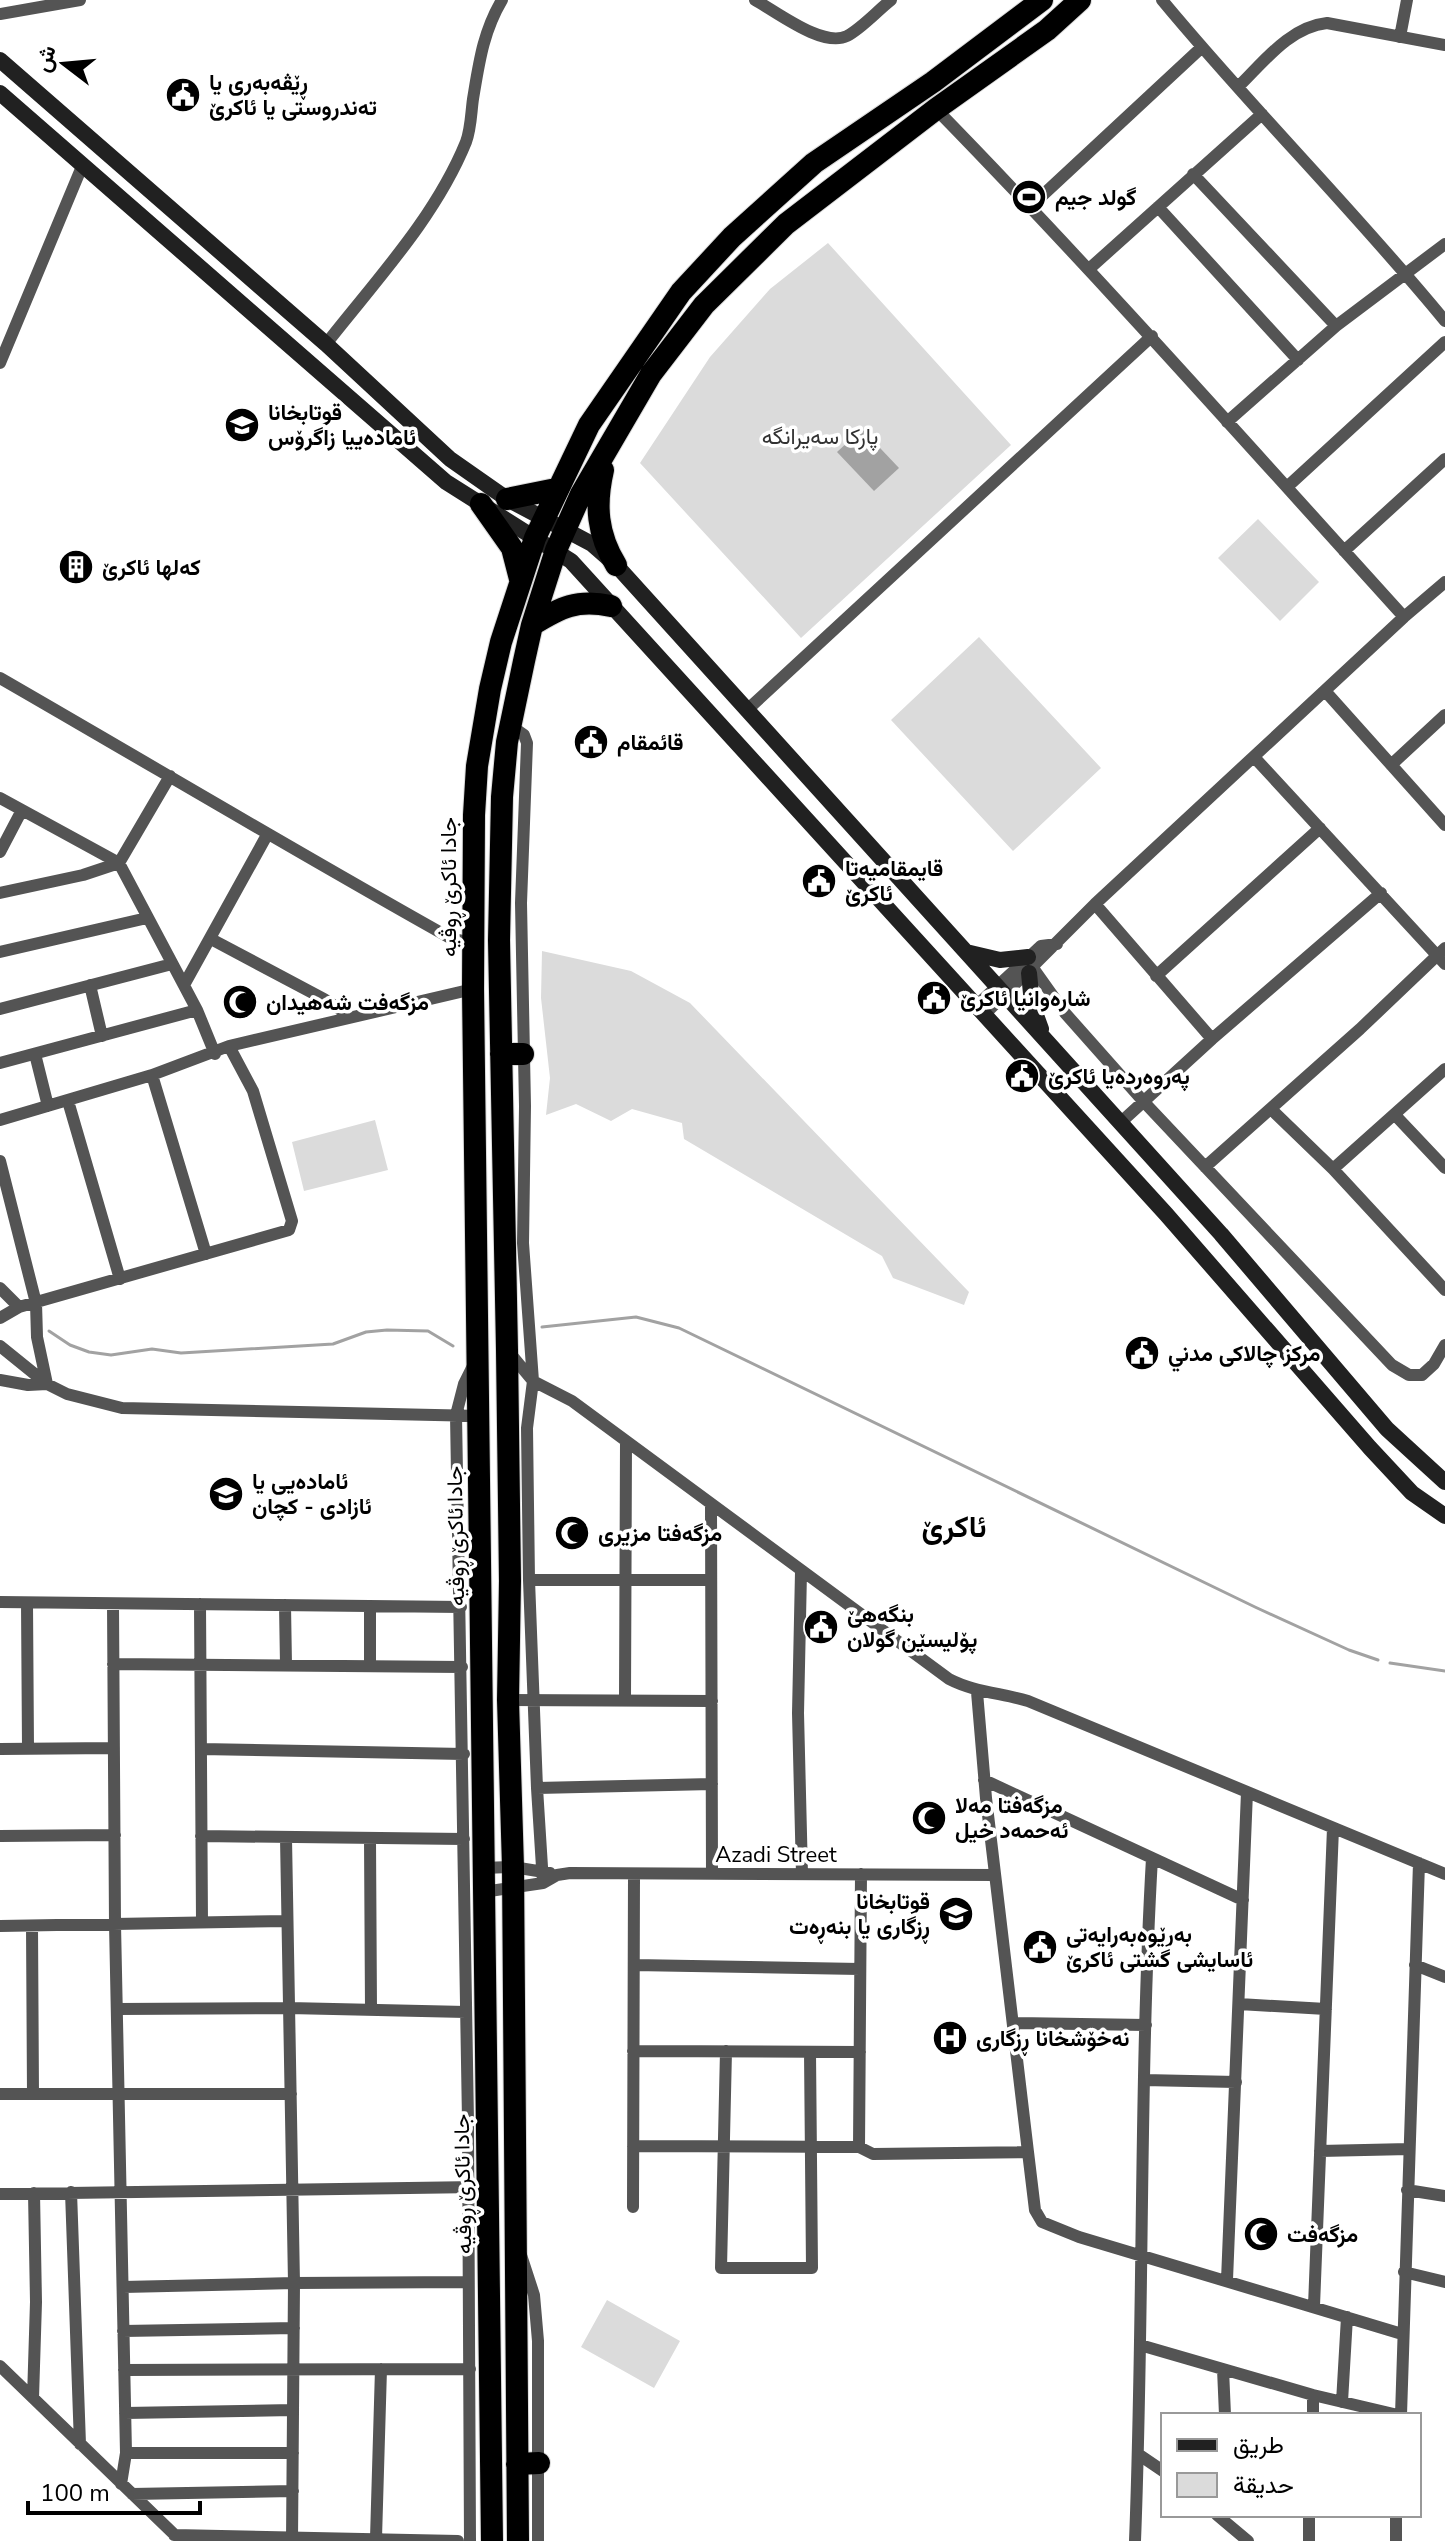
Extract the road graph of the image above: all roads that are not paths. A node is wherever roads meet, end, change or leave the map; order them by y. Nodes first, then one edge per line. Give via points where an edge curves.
1 (80, 0) edge
2 (502, 0) edge
3 (755, 0) edge
4 (891, 0) edge
5 (1042, 0) edge
6 (1080, 0) edge
7 (1162, 0) edge
8 (1407, 0) edge
9 (3, 16) edge
10 (1400, 37) junction
11 (1445, 45) edge
12 (1201, 48) junction
13 (0, 60) edge
14 (1238, 87) junction
15 (0, 93) edge
16 (936, 109) junction
17 (1262, 114) junction
18 (83, 164) junction
19 (1193, 174) junction
20 (1031, 206) junction
21 (1158, 207) junction
22 (202, 233) junction
23 (1445, 244) edge
24 (184, 253) junction
25 (1089, 269) junction
26 (1405, 272) junction
27 (1445, 321) edge
28 (1336, 326) junction
29 (1152, 336) junction
30 (1445, 342) edge
31 (326, 344) junction
32 (1298, 360) junction
33 (0, 363) edge
34 (1227, 422) junction
35 (607, 452) junction
36 (1445, 459) edge
37 (1287, 487) junction
38 (556, 489) junction
39 (507, 499) junction
40 (481, 504) junction
41 (540, 528) junction
42 (560, 540) junction
43 (1344, 551) junction
44 (616, 565) junction
45 (520, 581) junction
46 (1445, 582) edge
47 (611, 606) junction
48 (1404, 617) junction
49 (532, 625) junction
50 (0, 678) edge
51 (1326, 692) junction
52 (747, 710) junction
53 (1445, 715) edge
54 (1254, 757) junction
55 (791, 760) junction
56 (1391, 765) junction
57 (170, 776) junction
58 (770, 779) junction
59 (0, 798) edge
60 (22, 810) junction
61 (1445, 825) edge
62 (1320, 828) junction
63 (267, 835) junction
64 (0, 852) edge
65 (119, 863) junction
66 (0, 893) edge
67 (1381, 893) junction
68 (1095, 904) junction
69 (147, 918) junction
70 (211, 939) junction
71 (474, 943) junction
72 (0, 952) edge
73 (966, 952) junction
74 (1442, 955) edge
75 (172, 964) junction
76 (1030, 966) junction
77 (1156, 976) junction
78 (90, 985) junction
79 (184, 985) junction
80 (473, 989) junction
81 (1001, 990) junction
82 (0, 1009) edge
83 (197, 1010) junction
84 (980, 1010) junction
85 (350, 1016) junction
86 (102, 1036) junction
87 (1212, 1039) junction
88 (1046, 1041) junction
89 (229, 1046) junction
90 (35, 1054) junction
91 (215, 1054) junction
92 (512, 1054) junction
93 (0, 1063) edge
94 (1445, 1069) edge
95 (152, 1075) junction
96 (68, 1101) junction
97 (1144, 1102) junction
98 (48, 1106) junction
99 (1271, 1109) junction
100 (1395, 1115) junction
101 (0, 1120) edge
102 (1120, 1123) junction
103 (0, 1161) edge
104 (1205, 1167) junction
105 (1445, 1168) edge
106 (1333, 1169) junction
107 (1221, 1234) junction
108 (206, 1254) junction
109 (1201, 1254) junction
110 (120, 1279) junction
111 (0, 1288) edge
112 (1445, 1290) edge
113 (36, 1303) junction
114 (19, 1307) junction
115 (0, 1318) edge
116 (0, 1346) edge
117 (1444, 1349) edge
118 (507, 1350) junction
119 (479, 1355) junction
120 (0, 1380) edge
121 (533, 1381) junction
122 (47, 1384) junction
123 (508, 1392) junction
124 (456, 1415) junction
125 (480, 1416) junction
126 (626, 1442) junction
127 (1445, 1482) edge
128 (711, 1505) junction
129 (1445, 1516) edge
130 (801, 1572) junction
131 (529, 1580) junction
132 (711, 1580) junction
133 (626, 1581) junction
134 (0, 1602) edge
135 (27, 1603) junction
136 (113, 1604) junction
137 (200, 1604) junction
138 (285, 1605) junction
139 (370, 1606) junction
140 (461, 1607) junction
141 (113, 1664) junction
142 (201, 1664) junction
143 (286, 1665) junction
144 (370, 1666) junction
145 (462, 1667) junction
146 (977, 1692) junction
147 (508, 1700) junction
148 (533, 1700) junction
149 (625, 1700) junction
150 (712, 1701) junction
151 (28, 1748) junction
152 (114, 1748) junction
153 (0, 1749) edge
154 (201, 1749) junction
155 (464, 1754) junction
156 (984, 1780) junction
157 (712, 1784) junction
158 (537, 1788) junction
159 (1247, 1792) junction
160 (1333, 1828) junction
161 (115, 1835) junction
162 (0, 1836) edge
163 (201, 1836) junction
164 (286, 1838) junction
165 (370, 1839) junction
166 (464, 1839) junction
167 (1152, 1858) junction
168 (1419, 1863) junction
169 (483, 1868) junction
170 (634, 1874) junction
171 (712, 1874) junction
172 (802, 1874) junction
173 (861, 1874) junction
174 (1445, 1874) edge
175 (995, 1875) junction
176 (543, 1876) junction
177 (513, 1878) junction
178 (483, 1892) junction
179 (1243, 1900) junction
180 (287, 1921) junction
181 (202, 1922) junction
182 (115, 1924) junction
183 (0, 1926) edge
184 (32, 1926) junction
185 (634, 1965) junction
186 (1415, 1965) junction
187 (860, 1969) junction
188 (1445, 1977) edge
189 (1239, 2004) junction
190 (289, 2008) junction
191 (117, 2009) junction
192 (1326, 2009) junction
193 (371, 2010) junction
194 (466, 2012) junction
195 (1014, 2023) junction
196 (1146, 2025) junction
197 (477, 2047) junction
198 (633, 2051) junction
199 (726, 2051) junction
200 (810, 2052) junction
201 (860, 2052) junction
202 (1144, 2080) junction
203 (1236, 2082) junction
204 (0, 2094) edge
205 (33, 2094) junction
206 (119, 2094) junction
207 (291, 2094) junction
208 (633, 2146) junction
209 (724, 2146) junction
210 (811, 2147) junction
211 (859, 2147) junction
212 (1409, 2149) junction
213 (1320, 2151) junction
214 (1028, 2152) junction
215 (479, 2187) junction
216 (292, 2190) junction
217 (1407, 2190) junction
218 (121, 2191) junction
219 (71, 2192) junction
220 (34, 2193) junction
221 (0, 2194) edge
222 (1445, 2196) edge
223 (633, 2207) dead end
224 (1143, 2255) junction
225 (1404, 2272) junction
226 (1227, 2280) junction
227 (468, 2282) junction
228 (1445, 2282) edge
229 (294, 2283) junction
230 (123, 2287) junction
231 (1314, 2306) junction
232 (1347, 2317) junction
233 (294, 2328) junction
234 (123, 2331) junction
235 (1402, 2334) junction
236 (1140, 2345) junction
237 (0, 2366) edge
238 (381, 2369) junction
239 (470, 2369) junction
240 (1223, 2369) junction
241 (124, 2370) junction
242 (293, 2370) junction
243 (1313, 2395) junction
244 (33, 2398) junction
245 (1342, 2402) junction
246 (293, 2410) junction
247 (125, 2413) junction
248 (1225, 2413) edge
249 (1313, 2413) edge
250 (1391, 2413) edge
251 (1400, 2413) edge
252 (80, 2444) junction
253 (126, 2453) junction
254 (293, 2453) junction
255 (1138, 2454) junction
256 (528, 2464) junction
257 (1161, 2470) edge
258 (121, 2484) junction
259 (293, 2491) junction
260 (132, 2494) junction
261 (1221, 2517) edge
262 (1309, 2517) edge
263 (1396, 2517) edge
264 (178, 2538) edge
265 (376, 2538) junction
266 (292, 2539) edge
267 (458, 2541) edge
268 (470, 2541) edge
269 (492, 2541) edge
270 (518, 2541) edge
271 (538, 2541) edge
272 (1135, 2541) edge
273 (1248, 2541) edge
274 (1309, 2541) edge
275 (1396, 2541) edge

1 - 9 street
2 - 31 street via 482,45 467,139 452,169 431,210
3 - 4 street via 834,39 846,36
5 - 38 highway, جادا ئاکرێ ڕوڤیە via 814,163 732,237 681,292 589,425
6 - 16 highway via 1047,30
7 - 12 street
8 - 10 street
10 - 11 street
10 - 14 street via 1313,25 1290,38
12 - 14 street
12 - 20 street
13 - 22 main road
14 - 17 street
15 - 18 main road
16 - 20 street
16 - 35 highway via 786,224 715,294 656,366
17 - 19 street
17 - 26 street
18 - 24 main road
18 - 33 street
19 - 21 street
19 - 28 street
20 - 25 street
21 - 25 street
21 - 32 street
22 - 24 main road
22 - 31 main road
23 - 26 street
24 - 40 main road via 446,482
25 - 29 street
26 - 27 street
26 - 28 street
28 - 32 street
29 - 34 street
29 - 52 street
30 - 37 street
31 - 39 main road via 450,459
32 - 34 street
34 - 37 street
35 - 42 highway
35 - 44 highway via 597,513
36 - 43 street
37 - 43 street
38 - 39 highway
38 - 41 highway, جادا ئاکرێ ڕوڤیە
39 - 41 main road
40 - 41 main road
40 - 45 highway via 512,548
41 - 42 main road
41 - 45 highway, جادا ئاکرێ ڕوڤیە
42 - 44 main road via 592,544
42 - 47 main road via 571,561
42 - 49 highway
43 - 48 street
44 - 52 main road
45 - 71 highway, جادا ئاکرێ ڕوڤیە via 490,689 477,766
46 - 48 street
47 - 49 highway via 572,604
47 - 58 main road
48 - 51 street
49 - 92 highway via 502,797
50 - 57 street
51 - 54 street
51 - 56 street
52 - 55 main road
53 - 56 street
54 - 62 street
54 - 68 street
55 - 58 main road
55 - 73 main road
56 - 61 street
57 - 63 street
57 - 65 street
58 - 84 main road
59 - 60 street
60 - 64 street
60 - 65 street
62 - 67 street
62 - 77 street
63 - 70 street
63 - 71 street via 452,939
65 - 66 street
65 - 69 street
67 - 74 street
67 - 87 street
68 - 76 street via 1057,944 1041,946
68 - 77 street
69 - 72 street
69 - 75 street
70 - 79 street
70 - 85 street
71 - 80 highway, جادا ئاکرێ ڕوڤیە
73 - 76 main road
73 - 81 main road
74 - 99 street
75 - 78 street
75 - 79 street
76 - 81 street
76 - 88 main road via 1032,1004
76 - 97 street
77 - 87 street
78 - 82 street
78 - 86 street
79 - 83 street
80 - 85 street
80 - 119 highway, جادا ئاکرێ ڕوڤیە
81 - 84 street
81 - 88 main road
83 - 86 street
83 - 91 street
84 - 109 main road
85 - 89 street
86 - 90 street
87 - 97 street
88 - 102 main road
89 - 91 street
89 - 108 street via 253,1091 292,1226
90 - 93 street
90 - 98 street
91 - 95 street
92 - 118 highway
92 - 121 street
94 - 100 street
95 - 96 street
95 - 108 street
96 - 98 street
96 - 110 street
97 - 102 street
97 - 104 street
98 - 101 street
99 - 104 street
99 - 106 street
100 - 105 street
100 - 106 street
102 - 107 main road
103 - 113 street
104 - 117 street via 1392,1365 1409,1375 1422,1375
106 - 112 street
107 - 109 main road
107 - 127 main road via 1387,1429
108 - 110 street
109 - 129 main road via 1412,1493
110 - 113 street
111 - 114 street
113 - 114 street
113 - 122 street
114 - 115 street
116 - 122 street
118 - 121 street
118 - 123 highway
119 - 124 street
119 - 125 highway, جادا ئاکرێ ڕوڤیە
120 - 122 street
121 - 123 street
121 - 126 street via 572,1401
121 - 131 street via 527,1428
122 - 124 street via 122,1408
123 - 147 highway
124 - 125 street
124 - 140 street
125 - 169 highway, جادا ئاکرێ ڕوڤیە
126 - 128 street
126 - 133 street
128 - 130 street
128 - 132 street
130 - 146 street via 949,1679
130 - 172 street
131 - 133 street
131 - 148 street
132 - 133 street
132 - 150 street
133 - 149 street
134 - 135 street
135 - 136 street
135 - 151 street
136 - 137 street
136 - 141 street
137 - 138 street
137 - 142 street
138 - 139 street
138 - 143 street
139 - 140 street
139 - 144 street
140 - 145 street
141 - 142 street
141 - 152 street
142 - 143 street
142 - 154 street
143 - 144 street
144 - 145 street
145 - 155 street
146 - 156 street
146 - 159 street via 1028,1701
147 - 148 street
147 - 177 highway
148 - 149 street
148 - 158 street
149 - 150 street
150 - 157 street
151 - 152 street
151 - 153 street
152 - 161 street
154 - 155 street
154 - 163 street
155 - 166 street
156 - 167 street
156 - 175 street
157 - 158 street
157 - 171 street
158 - 176 street
159 - 160 street
159 - 179 street
160 - 168 street
160 - 192 street
161 - 162 street
161 - 182 street
163 - 164 street
163 - 181 street
164 - 165 street
164 - 180 street
165 - 166 street
165 - 193 street
166 - 194 street
167 - 179 street
167 - 196 street
168 - 174 street
168 - 186 street
169 - 177 street, Azadi Street
169 - 178 highway, جادا ئاکرێ ڕوڤیە
170 - 171 street, Azadi Street
170 - 176 street, Azadi Street
170 - 185 street
171 - 172 street, Azadi Street
172 - 173 street, Azadi Street
173 - 175 street, Azadi Street
173 - 187 street
175 - 195 street
176 - 177 street, Azadi Street
176 - 177 street, Azadi Street
177 - 178 street, Azadi Street
177 - 256 highway via 514,2243
178 - 197 highway, جادا ئاکرێ ڕوڤیە
179 - 189 street
180 - 181 street
180 - 190 street
181 - 182 street
182 - 184 street
182 - 191 street
183 - 184 street
184 - 205 street
185 - 187 street
185 - 198 street
186 - 188 street
186 - 212 street
187 - 201 street
189 - 192 street
189 - 203 street
190 - 191 street
190 - 193 street
190 - 207 street
191 - 206 street
192 - 213 street
193 - 194 street
194 - 197 street
195 - 196 street
195 - 214 street
196 - 202 street
197 - 215 highway, جادا ئاکرێ ڕوڤیە
198 - 199 street
198 - 208 street
199 - 200 street
199 - 209 street
200 - 201 street
200 - 210 street
201 - 211 street
202 - 203 street
202 - 224 street
203 - 226 street
204 - 205 street
205 - 206 street
206 - 207 street
206 - 218 street
207 - 216 street
208 - 209 street
208 - 223 street
209 - 210 street
209 - 210 street via 721,2268 812,2268
210 - 211 street
211 - 214 street via 873,2154
212 - 213 street
212 - 217 street
213 - 231 street
214 - 224 street via 1035,2210 1042,2222
215 - 216 street
215 - 227 street
215 - 269 highway, جادا ئاکرێ ڕوڤیە
216 - 218 street
216 - 229 street
217 - 222 street
217 - 225 street
218 - 219 street
218 - 230 street
219 - 220 street
219 - 252 street
220 - 221 street
220 - 244 street
224 - 226 street
224 - 236 street
225 - 228 street
225 - 235 street
226 - 231 street
227 - 229 street
227 - 239 street
229 - 230 street
229 - 233 street
230 - 234 street
231 - 232 street
232 - 235 street
232 - 245 street
233 - 234 street
233 - 242 street
234 - 241 street
235 - 251 street
236 - 240 street
236 - 255 street
237 - 244 street
238 - 239 street
238 - 242 street
238 - 265 street
239 - 268 street
240 - 243 street
240 - 248 street
241 - 242 street
241 - 247 street
242 - 246 street
243 - 245 street
243 - 249 street
244 - 252 street
245 - 250 street
246 - 247 street
246 - 254 street
247 - 253 street
252 - 258 street
253 - 254 street
253 - 258 street
254 - 259 street
255 - 257 street
255 - 272 street
256 - 270 highway
256 - 271 street
258 - 260 street
259 - 260 street
259 - 266 street
260 - 264 street
261 - 273 street
262 - 274 street
263 - 275 street
264 - 266 street
265 - 266 street
265 - 267 street

